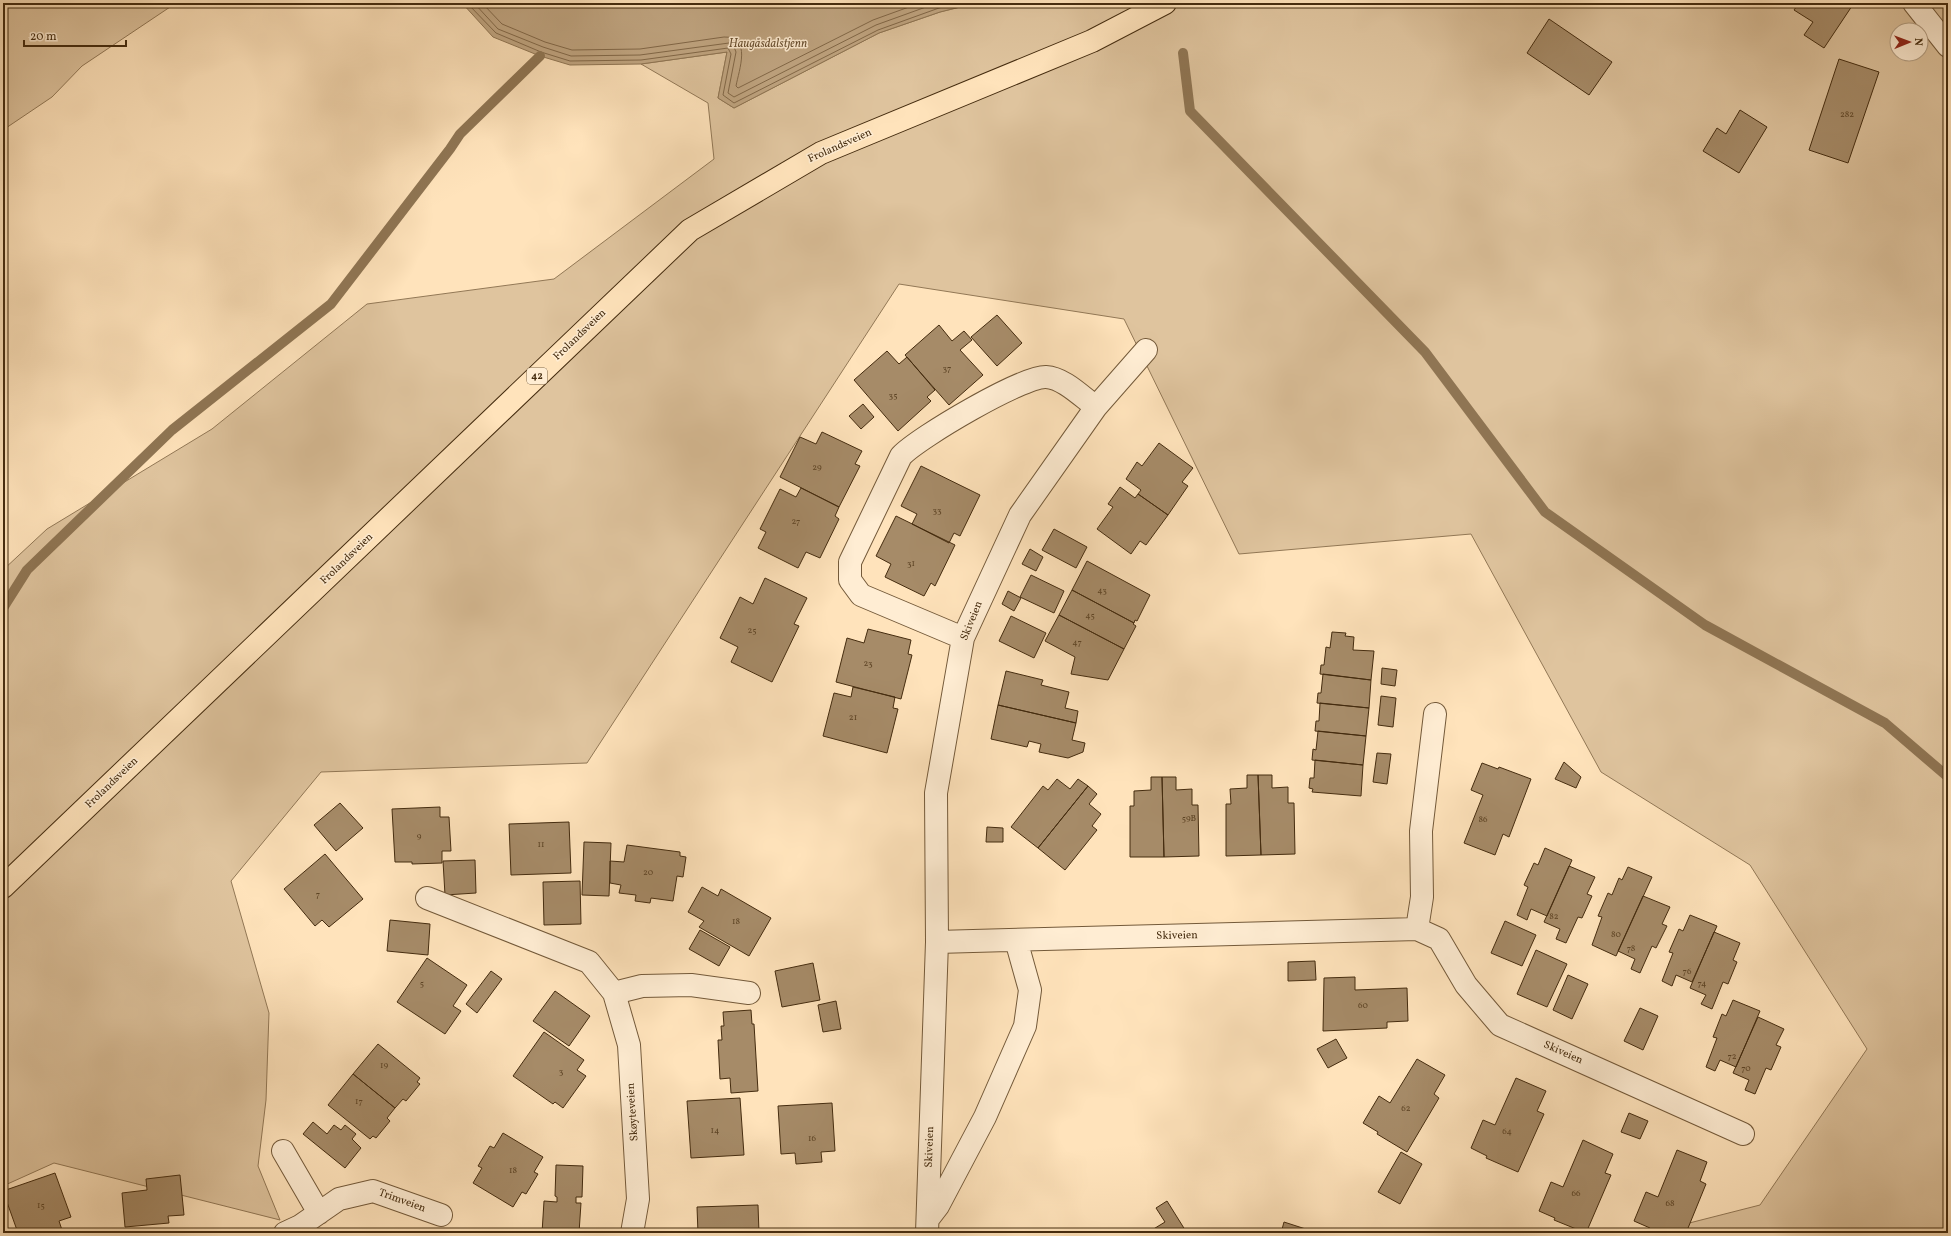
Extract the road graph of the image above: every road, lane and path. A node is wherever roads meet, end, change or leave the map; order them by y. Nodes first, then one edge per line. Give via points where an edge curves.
1 (1165, 3) edge
2 (1914, 3) edge
3 (1948, 46) edge
4 (1146, 350) dead end
5 (1096, 407) junction
6 (963, 638) junction
7 (1435, 714) dead end
8 (3, 887) edge
9 (426, 898) dead end
10 (1417, 929) junction
11 (1016, 940) junction
12 (937, 942) junction
13 (614, 993) junction
14 (749, 993) dead end
15 (1743, 1134) dead end
16 (283, 1151) dead end
17 (320, 1213) junction
18 (441, 1215) dead end
19 (927, 1227) edge
20 (286, 1233) edge
21 (632, 1233) edge

1 - 8 main road, Frolandsveien / 42 via 1092,41 821,153 690,230
2 - 3 street
4 - 5 street, Skiveien
5 - 6 street, Skiveien via 1020,515
5 - 6 street via 1058,380 1045,377 1022,384 965,413 910,446 901,456 850,562 850,580 861,595
6 - 12 street, Skiveien via 936,794
7 - 10 street via 1420,831 1422,897
9 - 13 street, Skøyteveien via 590,962
10 - 11 street, Skiveien
10 - 15 street, Skiveien via 1439,939 1466,985 1500,1025
11 - 12 street, Skiveien
11 - 19 street via 1030,990 1024,1026 985,1117
12 - 19 street, Skiveien
13 - 14 street via 642,986 691,985
13 - 21 street, Skøyteveien via 629,1045 638,1199
16 - 17 street
17 - 18 street, Trimveien via 339,1199 373,1191
17 - 20 street, Trimveien

